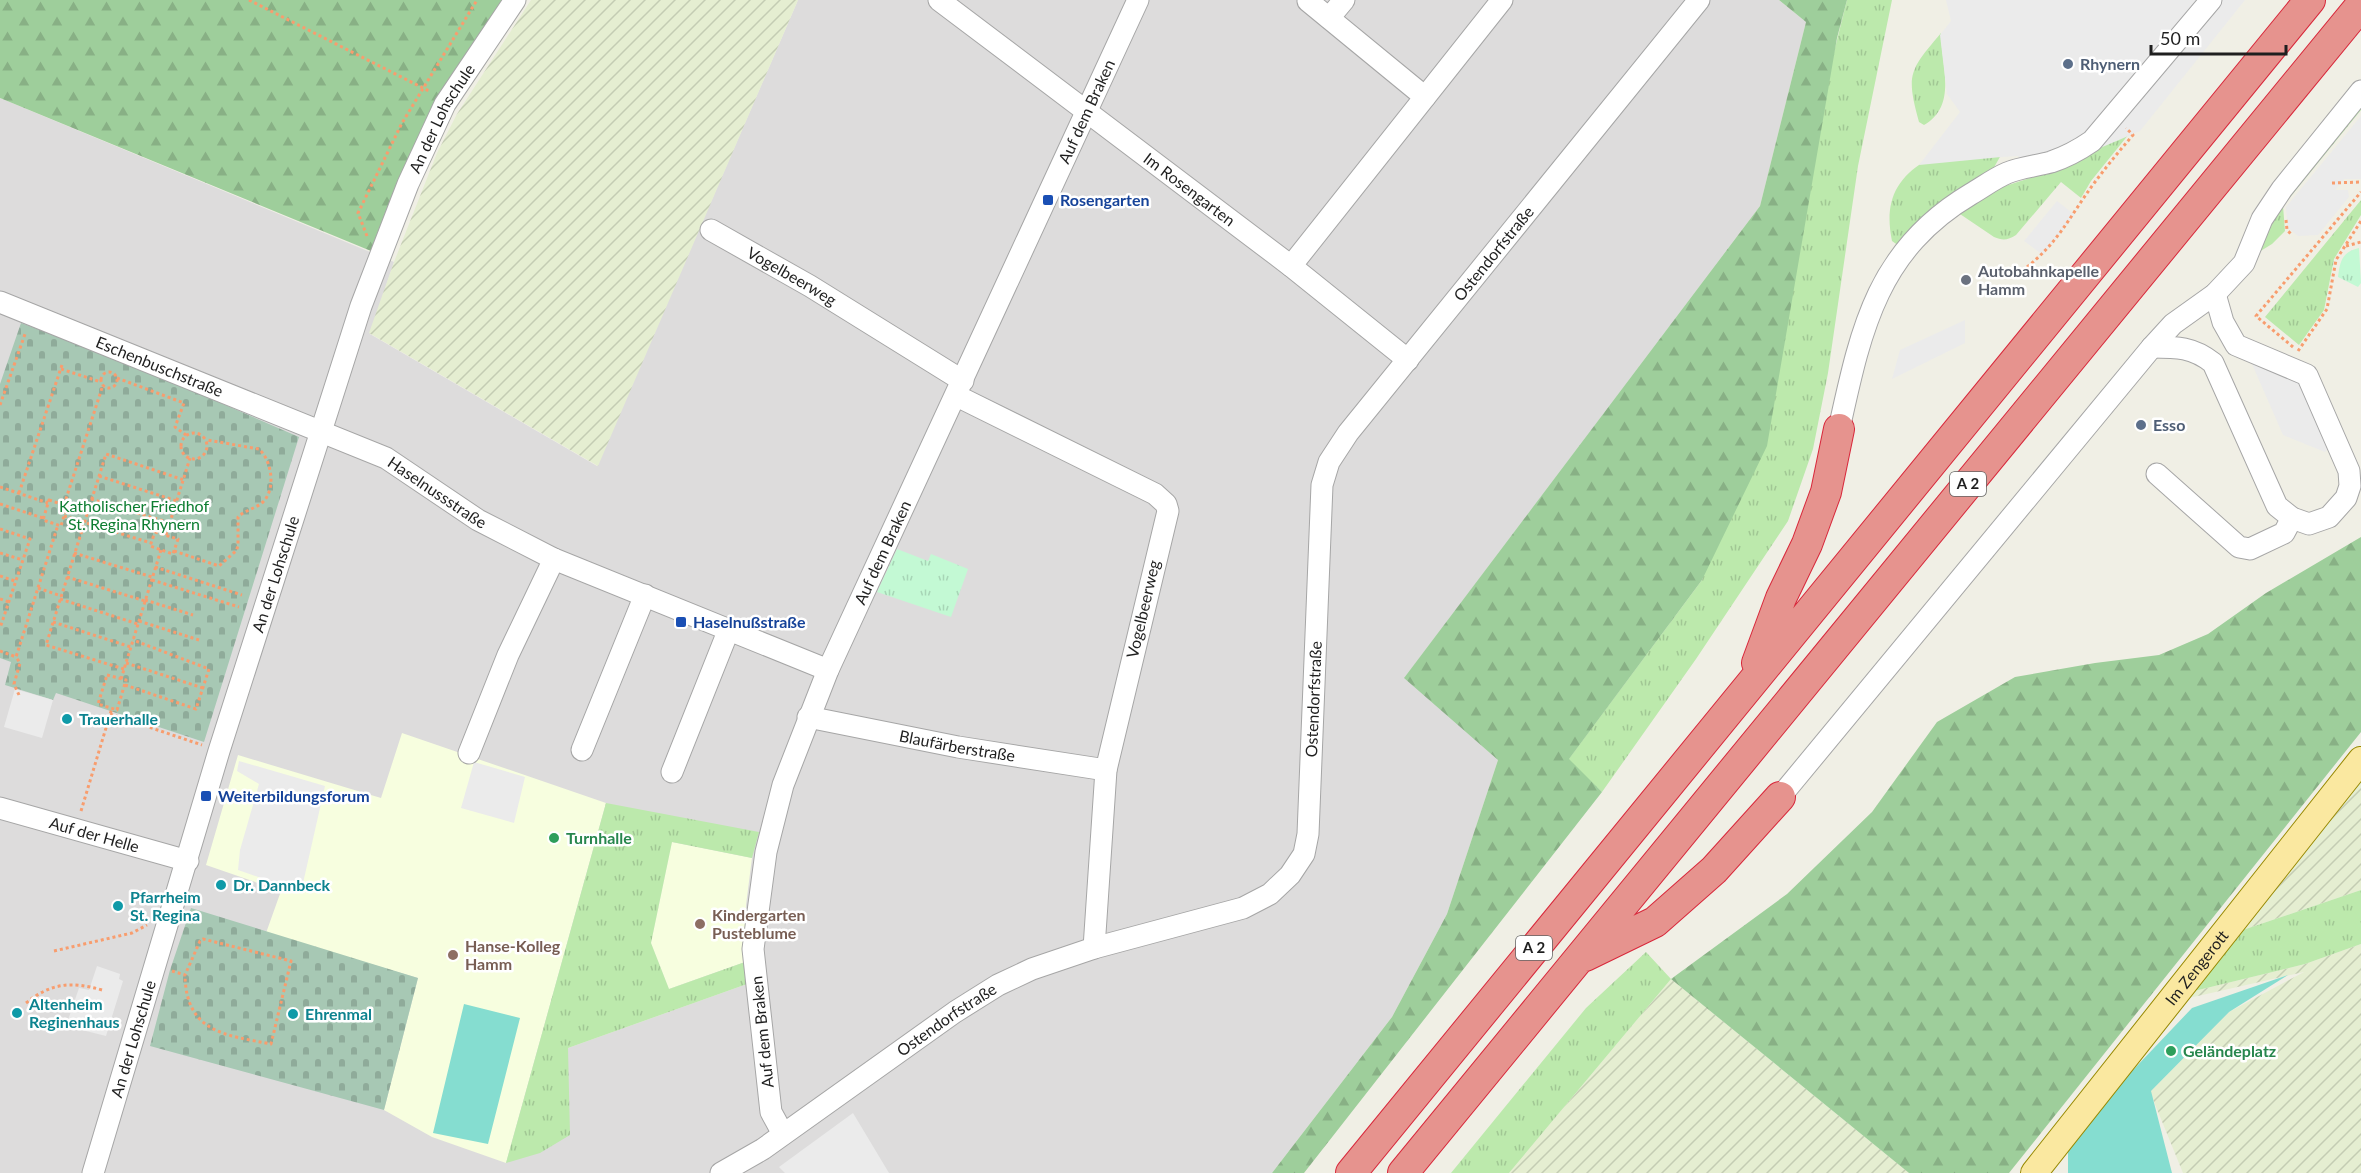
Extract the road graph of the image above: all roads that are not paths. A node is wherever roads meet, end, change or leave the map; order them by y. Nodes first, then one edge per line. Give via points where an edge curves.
1 (515, 0) edge
2 (939, 0) edge
3 (1138, 0) edge
4 (1344, 0) edge
5 (1502, 0) edge
6 (1699, 0) edge
7 (2211, 0) edge
8 (2310, 0) edge
9 (1308, 1) edge
10 (2361, 5) edge
11 (1329, 18) junction
12 (2361, 91) edge
13 (1425, 97) junction
14 (1087, 112) junction
15 (711, 230) dead end
16 (1291, 266) junction
17 (2215, 294) junction
18 (0, 302) edge
19 (2151, 347) junction
20 (1408, 360) junction
21 (960, 388) junction
22 (1839, 429) joint
23 (321, 430) junction
24 (2157, 474) dead end
25 (2354, 500) edge
26 (2292, 518) junction
27 (554, 559) junction
28 (645, 595) junction
29 (729, 629) junction
30 (828, 670) junction
31 (1749, 685) junction
32 (808, 717) junction
33 (582, 750) dead end
34 (469, 753) dead end
35 (2361, 760) edge
36 (1106, 770) junction
37 (672, 772) dead end
38 (1780, 798) joint
39 (0, 808) edge
40 (188, 861) junction
41 (1094, 948) junction
42 (1574, 962) junction
43 (783, 1134) junction
44 (93, 1173) edge
45 (721, 1173) edge
46 (1351, 1173) edge
47 (1403, 1173) edge
48 (2034, 1173) edge

1 - 23 street, An der Lohschule via 448,100 408,184
2 - 14 street, Im Rosengarten
3 - 14 street, Auf dem Braken
4 - 11 street
5 - 13 street
6 - 20 street, Ostendorfstraße
7 - 22 street via 2092,141 2072,154 2007,173 1927,226 1889,272 1869,314
8 - 31 highway, A 2
9 - 11 street
10 - 42 highway, A 2
11 - 13 street
12 - 17 street via 2282,189 2262,219 2244,263
13 - 16 street
14 - 16 street, Im Rosengarten
14 - 21 street, Auf dem Braken
15 - 21 street, Vogelbeerweg via 810,286
16 - 20 street, Im Rosengarten
17 - 19 street via 2173,324
17 - 25 street via 2223,322 2236,345 2307,375 2349,471
18 - 23 street, Eschenbuschstraße
19 - 26 street via 2182,346 2200,352 2213,363 2277,506
19 - 38 street
20 - 41 street, Ostendorfstraße via 1348,433 1329,462 1322,485 1308,834 1304,854 1270,894 1243,908
21 - 30 street, Auf dem Braken
21 - 36 street, Vogelbeerweg via 1155,494 1166,504 1166,519
22 - 31 highway via 1826,492
23 - 27 street, Haselnussstraße via 386,458 478,520
23 - 40 street, An der Lohschule
24 - 26 street via 2239,547 2250,549 2284,533
25 - 26 street via 2329,517 2309,524
27 - 28 street, Haselnussstraße
27 - 34 street via 508,655
28 - 29 street, Haselnussstraße
28 - 33 street
29 - 30 street, Haselnussstraße
29 - 37 street
30 - 32 street, Auf dem Braken
31 - 46 highway, A 2
32 - 36 street, Blaufärberstraße via 958,747
32 - 43 street, Auf dem Braken via 783,785 766,852 753,949 771,1112
35 - 48 main road, Im Zengerott
36 - 41 street, Vogelbeerweg
38 - 42 highway via 1714,870 1655,922
39 - 40 street, Auf der Helle
40 - 44 street, An der Lohschule
41 - 43 street, Ostendorfstraße via 998,985
42 - 47 highway, A 2
43 - 45 street, Ostendorfstraße

